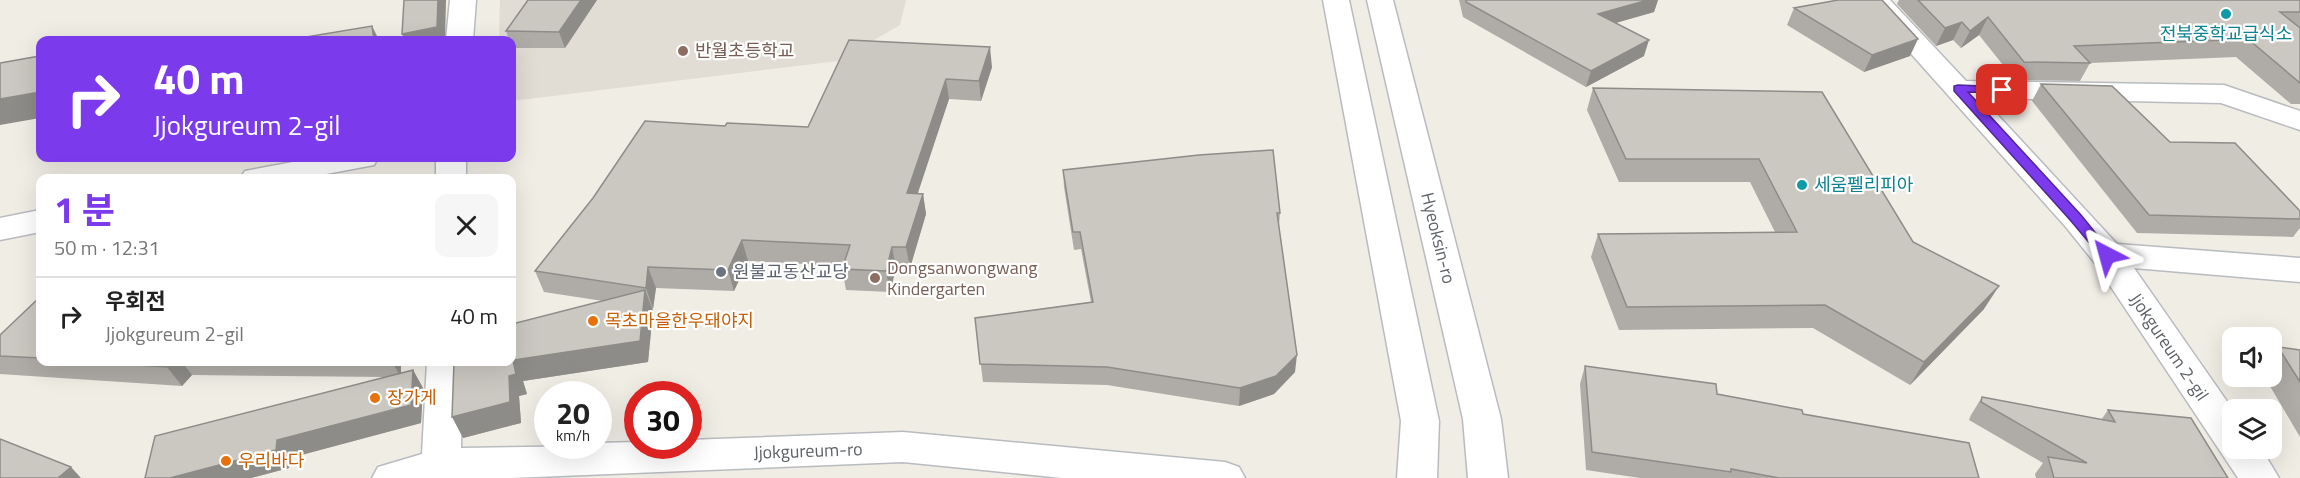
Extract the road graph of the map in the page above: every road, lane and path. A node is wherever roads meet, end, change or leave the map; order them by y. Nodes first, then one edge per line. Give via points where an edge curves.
1 (463, 0) edge
2 (1336, 0) edge
3 (1380, 0) edge
4 (1876, 0) edge
5 (460, 36) edge
6 (1958, 89) junction
7 (2300, 121) edge
8 (342, 162) edge
9 (277, 174) edge
10 (36, 222) edge
11 (0, 229) edge
12 (2107, 255) junction
13 (2300, 270) edge
14 (445, 366) edge
15 (2222, 423) edge
16 (2246, 459) edge
17 (441, 465) junction
18 (392, 478) edge
19 (1225, 478) edge
20 (1417, 478) edge
21 (1488, 478) edge
22 (2259, 478) edge

1 - 5 street
2 - 20 street via 1420,421
3 - 21 street, Hyeoksin-ro via 1482,418
4 - 6 street, Jjokgureum 2-gil
6 - 7 street via 2224,94
6 - 12 street, Jjokgureum 2-gil
8 - 9 street
10 - 11 street
12 - 13 street
12 - 15 street, Jjokgureum 2-gil
14 - 17 street
16 - 22 street
17 - 18 street, Jjokgureum-ro
17 - 19 street, Jjokgureum-ro via 903,447

